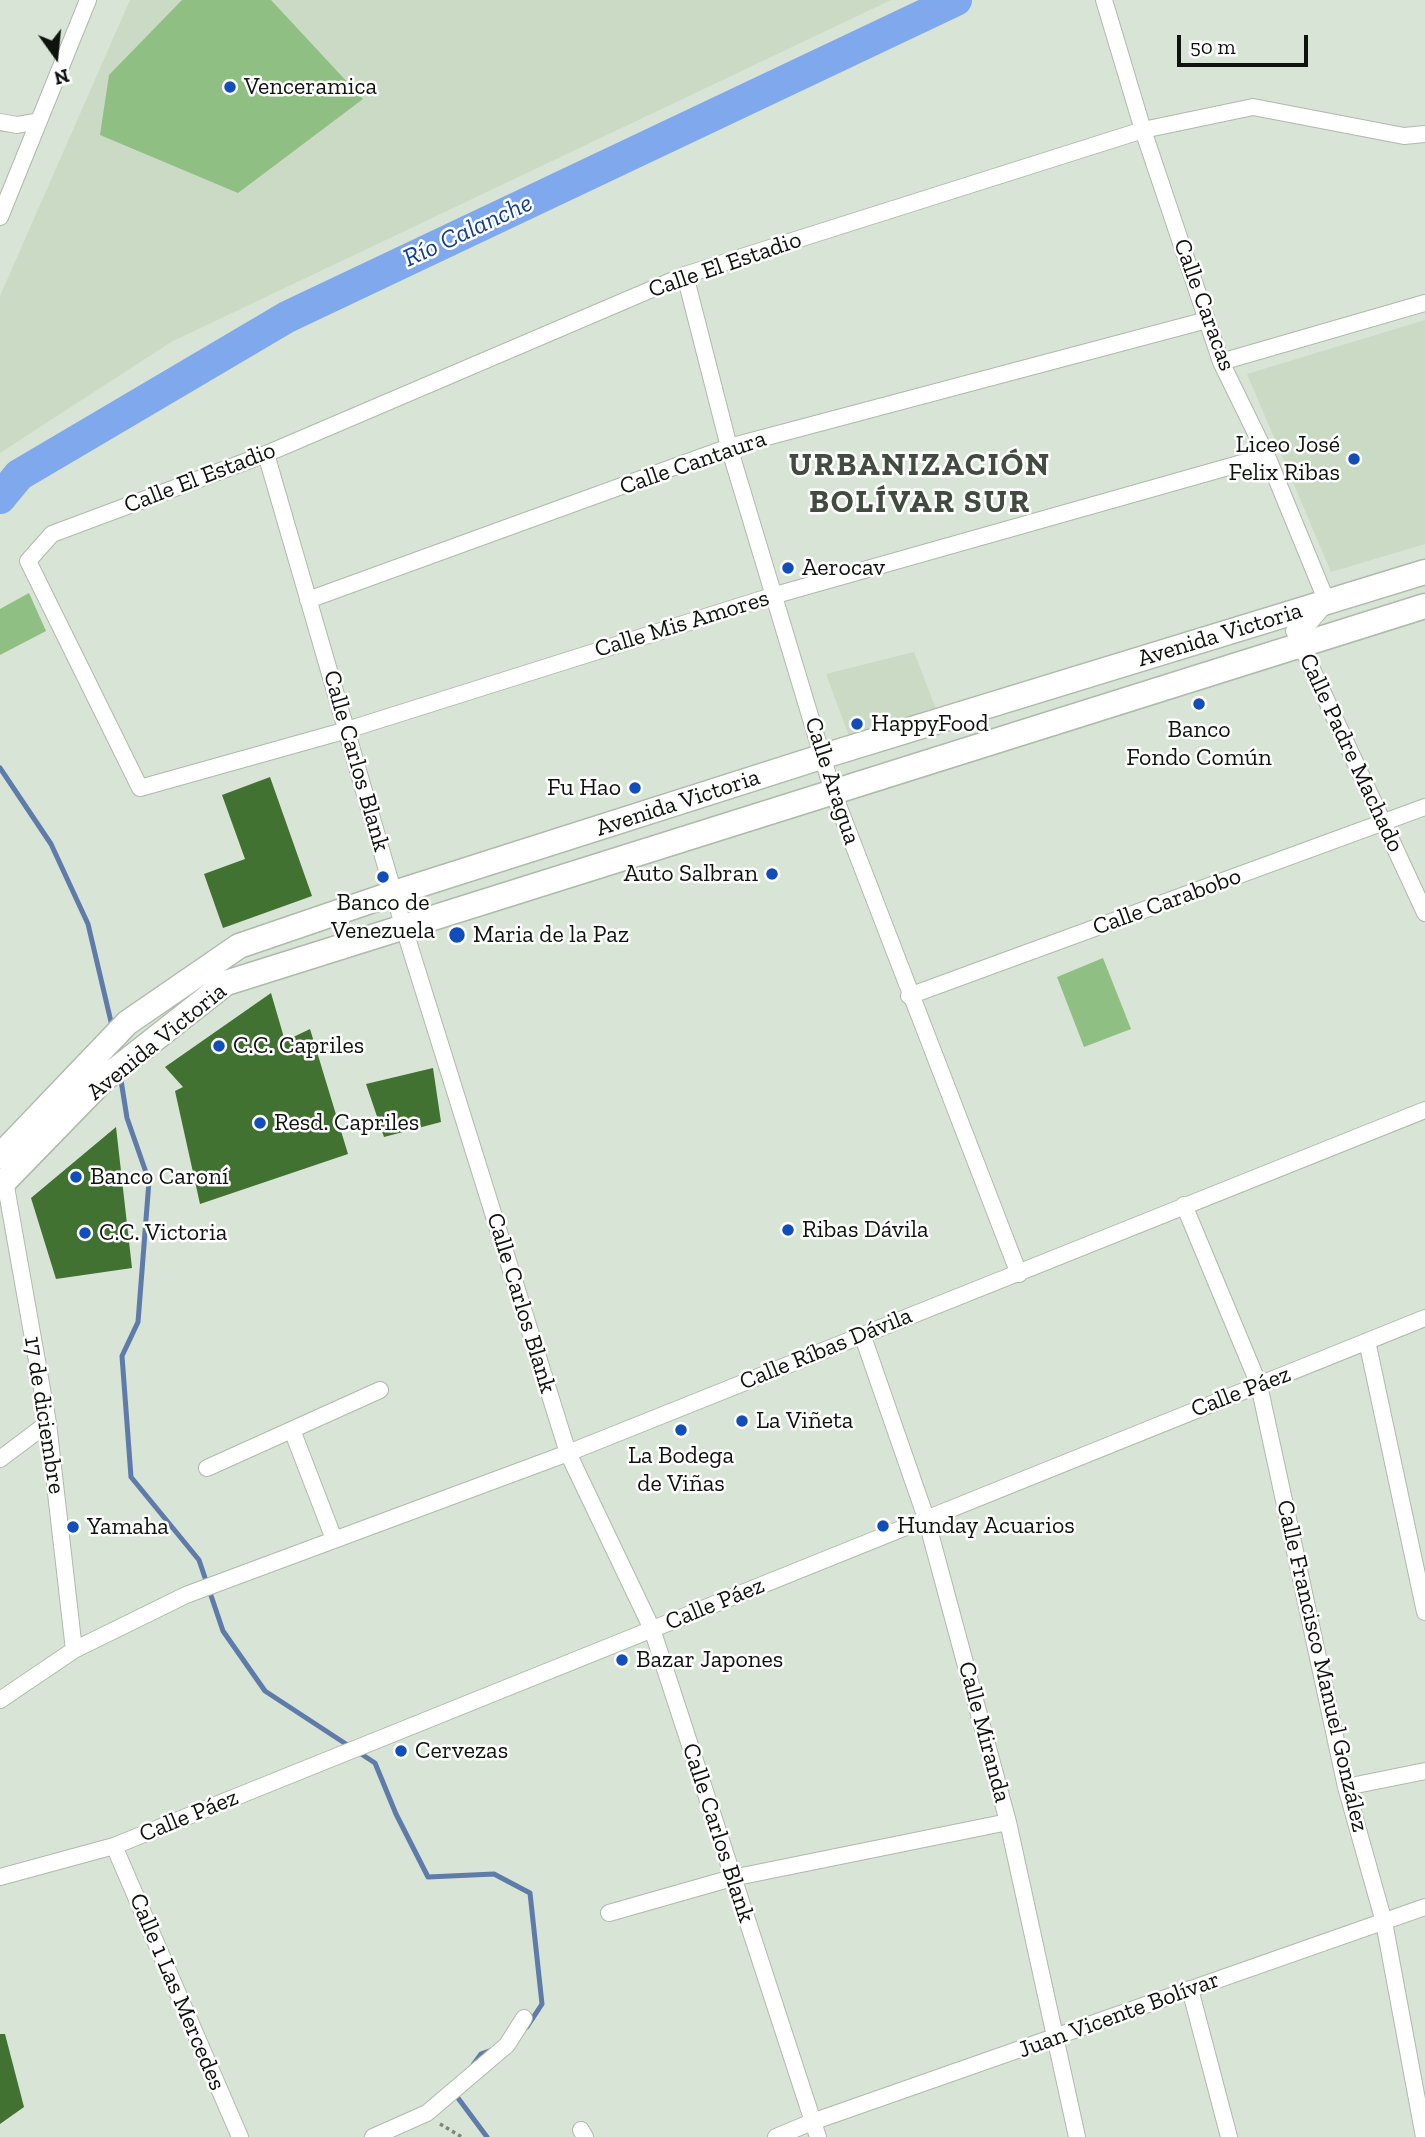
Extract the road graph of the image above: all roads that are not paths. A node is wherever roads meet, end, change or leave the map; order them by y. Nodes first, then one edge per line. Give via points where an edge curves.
1 (88, 0) edge
2 (1104, 0) edge
3 (39, 121) junction
4 (0, 122) edge
5 (1143, 130) junction
6 (1425, 134) edge
7 (1, 210) edge
8 (685, 275) junction
9 (1425, 303) edge
10 (1208, 320) junction
11 (1221, 362) junction
12 (729, 447) junction
13 (266, 454) junction
14 (1267, 456) junction
15 (1425, 572) edge
16 (772, 596) junction
17 (308, 600) junction
18 (1327, 602) junction
19 (1425, 606) edge
20 (1293, 630) junction
21 (347, 730) junction
22 (824, 756) junction
23 (141, 788) joint
24 (833, 792) junction
25 (1425, 807) edge
26 (1385, 822) junction
27 (394, 893) junction
28 (1425, 913) edge
29 (403, 925) junction
30 (909, 996) junction
31 (1425, 1110) edge
32 (0, 1156) edge
33 (2, 1184) edge
34 (1184, 1205) junction
35 (1019, 1273) junction
36 (1425, 1318) edge
37 (862, 1334) junction
38 (1367, 1341) junction
39 (1259, 1385) junction
40 (380, 1390) dead end
41 (48, 1423) junction
42 (292, 1430) junction
43 (568, 1453) junction
44 (0, 1459) edge
45 (207, 1468) dead end
46 (926, 1518) junction
47 (334, 1539) junction
48 (1425, 1612) edge
49 (652, 1629) junction
50 (74, 1650) junction
51 (0, 1700) edge
52 (1425, 1771) edge
53 (1346, 1787) junction
54 (1008, 1822) junction
55 (114, 1846) junction
56 (0, 1877) edge
57 (732, 1878) junction
58 (1425, 1908) edge
59 (609, 1913) dead end
60 (1384, 1922) junction
61 (1191, 1989) junction
62 (524, 2018) dead end
63 (1056, 2038) junction
64 (815, 2129) edge
65 (240, 2137) edge
66 (373, 2137) edge
67 (776, 2137) edge
68 (1077, 2137) edge
69 (1229, 2137) edge
70 (1424, 2137) edge

1 - 3 street
2 - 5 street, Calle Caracas
3 - 4 street
3 - 7 street
5 - 6 street, Calle El Estadio via 1252,107 1404,136
5 - 8 street, Calle El Estadio
5 - 10 street, Calle Caracas
8 - 12 street, Calle Aragua
8 - 13 street, Calle El Estadio
9 - 11 street
10 - 11 street, Calle Caracas
10 - 12 street, Calle Cantaura
11 - 14 street, Calle Caracas
12 - 16 street, Calle Aragua
12 - 17 street, Calle Cantaura
13 - 17 street, Calle Carlos Blank
13 - 23 street, Calle El Estadio via 52,534 28,561
14 - 16 street, Calle Mis Amores
14 - 18 street, Calle Caracas
15 - 18 main road, Avenida Victoria
16 - 21 street, Calle Mis Amores
16 - 22 street, Calle Aragua
17 - 21 street, Calle Carlos Blank
18 - 20 main road, Avenida Victoria
19 - 20 main road, Avenida Victoria
20 - 22 main road, Avenida Victoria
20 - 24 main road, Avenida Victoria
20 - 26 street, Calle Padre Machado
21 - 23 street, Calle Mis Amores
21 - 27 street, Calle Carlos Blank
22 - 24 street, Calle Aragua
22 - 27 main road, Avenida Victoria
24 - 29 main road, Avenida Victoria
24 - 30 street, Calle Aragua
25 - 26 street, Calle Carabobo
26 - 28 street, Calle Padre Machado
26 - 30 street, Calle Carabobo
27 - 29 street, Calle Carlos Blank
27 - 32 main road, Avenida Victoria via 239,946 127,1023
29 - 33 main road, Avenida Victoria via 226,983 104,1079
29 - 43 street, Calle Carlos Blank
30 - 35 street, Calle Aragua
31 - 34 street, Calle Ríbas Dávila
33 - 41 street, 17 de diciembre
34 - 35 street, Calle Ríbas Dávila
34 - 39 street, Calle Francisco Manuel González
35 - 37 street, Calle Ríbas Dávila
36 - 38 street, Calle Páez
37 - 43 street, Calle Ríbas Dávila
37 - 46 street, Calle Miranda
38 - 39 street, Calle Páez
38 - 48 street
39 - 46 street, Calle Páez
39 - 53 street, Calle Francisco Manuel González
40 - 42 street
41 - 44 street
41 - 50 street, 17 de diciembre
42 - 45 street
42 - 47 street
43 - 47 street, Calle Ríbas Dávila
43 - 49 street, Calle Carlos Blank
46 - 49 street, Calle Páez
46 - 54 street, Calle Miranda
47 - 50 street, Calle Ríbas Dávila via 186,1595
49 - 55 street, Calle Páez
49 - 57 street, Calle Carlos Blank
50 - 51 street, Calle Ríbas Dávila
52 - 53 street
53 - 60 street, Calle Francisco Manuel González
54 - 57 street
54 - 63 street, Calle Miranda
55 - 56 street, Calle Páez
55 - 65 street, Calle 1 Las Mercedes
57 - 59 street
57 - 64 street, Calle Carlos Blank
58 - 60 street, Juan Vicente Bolívar
60 - 61 street, Juan Vicente Bolívar
60 - 70 street, Calle Francisco Manuel González
61 - 63 street, Juan Vicente Bolívar
61 - 69 street
62 - 66 street via 507,2045 427,2113
63 - 64 street, Juan Vicente Bolívar
63 - 68 street, Calle Miranda
64 - 67 street, Juan Vicente Bolívar

